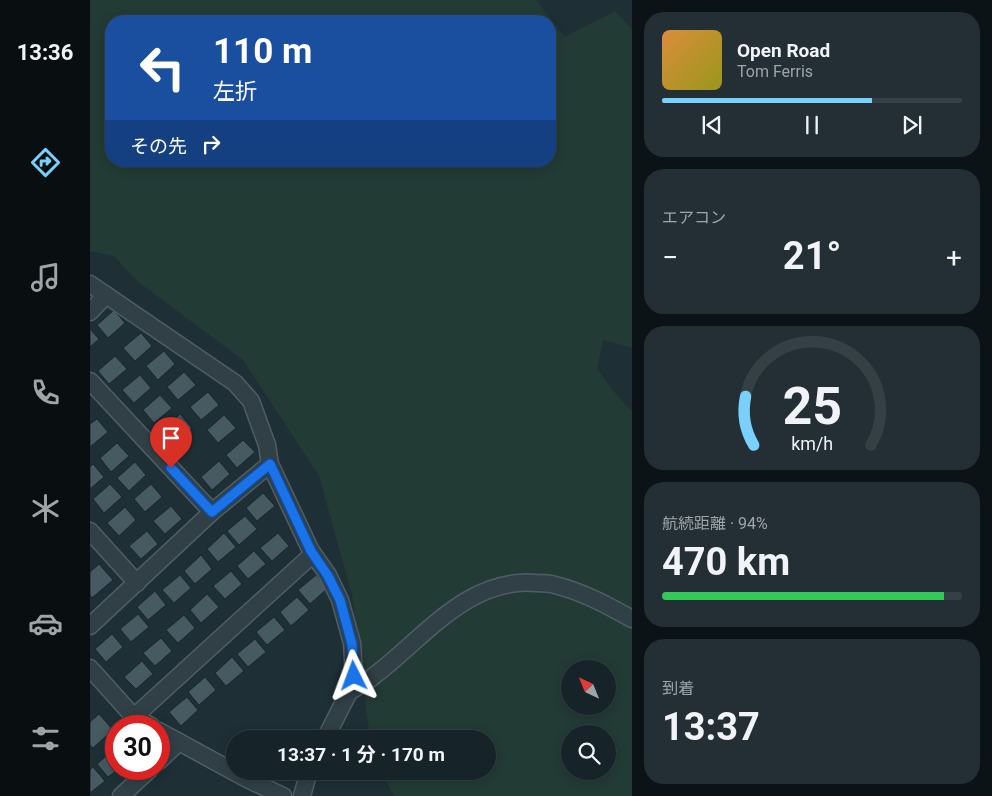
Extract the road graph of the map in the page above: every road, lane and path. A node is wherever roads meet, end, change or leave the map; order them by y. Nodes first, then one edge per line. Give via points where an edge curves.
1 (90, 284) edge
2 (106, 295) junction
3 (90, 312) edge
4 (90, 381) edge
5 (270, 464) junction
6 (212, 512) junction
7 (90, 531) edge
8 (313, 554) junction
9 (137, 583) junction
10 (632, 619) edge
11 (90, 626) edge
12 (90, 668) edge
13 (349, 692) junction
14 (132, 715) edge
15 (136, 715) edge
16 (330, 730) edge
17 (170, 737) edge
18 (179, 742) junction
19 (170, 751) edge
20 (138, 780) edge
21 (306, 780) edge
22 (121, 796) edge
23 (283, 796) edge
24 (302, 796) edge

1 - 2 street
2 - 3 street
2 - 5 street via 236,383 251,401 268,445
4 - 6 street
5 - 6 street
5 - 8 street
6 - 9 street
7 - 9 street
8 - 13 street via 336,592 347,623 354,660
8 - 15 street
9 - 11 street
10 - 13 street via 587,595 553,584 523,582 495,586 467,600 417,638 375,676
12 - 14 street
13 - 16 street
17 - 18 street
18 - 19 street
18 - 23 street
20 - 22 street
21 - 24 street

